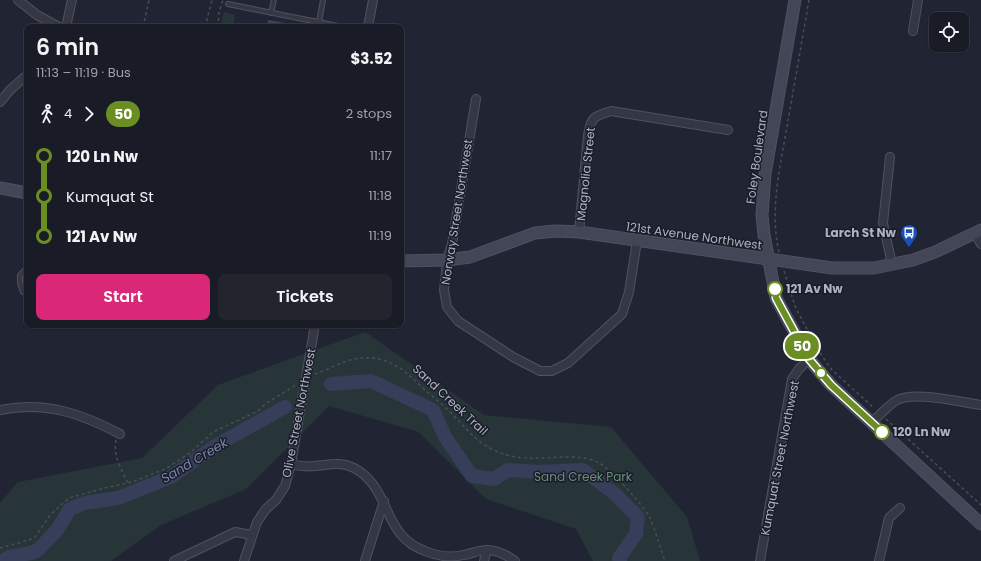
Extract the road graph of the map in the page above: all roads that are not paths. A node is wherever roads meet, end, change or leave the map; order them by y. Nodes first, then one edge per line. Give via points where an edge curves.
1 (18, 0) edge
2 (72, 0) edge
3 (274, 0) edge
4 (323, 0) edge
5 (373, 0) edge
6 (795, 0) edge
7 (918, 0) edge
8 (228, 4) dead end
9 (271, 13) junction
10 (319, 22) junction
11 (54, 24) edge
12 (67, 24) edge
13 (329, 24) edge
14 (369, 24) edge
15 (913, 31) dead end
16 (24, 78) edge
17 (476, 99) dead end
18 (0, 102) edge
19 (728, 130) dead end
20 (890, 157) dead end
21 (0, 188) edge
22 (24, 193) edge
23 (579, 232) junction
24 (978, 232) edge
25 (637, 240) junction
26 (981, 244) edge
27 (768, 259) junction
28 (447, 260) junction
29 (404, 261) edge
30 (892, 264) junction
31 (24, 271) edge
32 (24, 292) edge
33 (314, 328) edge
34 (809, 359) junction
35 (981, 405) edge
36 (0, 410) edge
37 (871, 422) junction
38 (120, 434) road end
39 (291, 464) junction
40 (384, 500) junction
41 (900, 508) dead end
42 (981, 524) edge
43 (252, 535) junction
44 (487, 550) junction
45 (174, 561) edge
46 (244, 561) edge
47 (365, 561) edge
48 (484, 561) edge
49 (515, 561) edge
50 (760, 561) edge
51 (879, 561) edge

1 - 11 street
2 - 12 street
3 - 9 lane
4 - 10 lane
5 - 14 street
6 - 27 street, Foley Boulevard via 765,174 762,215
7 - 15 street
8 - 9 lane
9 - 10 lane
10 - 13 lane
16 - 18 street
17 - 28 street, Norway Street Northwest via 452,244
19 - 23 street, Magnolia Street via 611,111 596,115 590,123 588,135
20 - 30 street via 883,222
21 - 22 street
23 - 25 street, 121st Avenue Northwest
23 - 28 street, 121st Avenue Northwest via 535,233 470,256
24 - 26 street
24 - 30 street, 121st Avenue Northwest via 935,252
25 - 27 street, 121st Avenue Northwest
25 - 28 street, Norway Street Northwest via 629,292 622,314 568,363 552,371 540,371 512,357 458,320 447,307 444,290
27 - 30 street, 121st Avenue Northwest via 832,268 874,268
27 - 34 street, Foley Boulevard via 776,298
28 - 29 street, 121st Avenue Northwest
31 - 32 lane via 20,275
33 - 39 street, Olive Street Northwest
34 - 37 street, Foley Boulevard via 831,385
34 - 50 street, Kumquat Street Northwest via 792,379
35 - 37 street via 926,397 907,398 897,400
36 - 38 street via 32,406 58,409 86,417
37 - 42 street, Foley Boulevard
39 - 40 street via 336,464 352,467 368,477
39 - 43 street, Olive Street Northwest via 285,486 257,522
40 - 44 street via 390,519 410,544 436,555 455,556
40 - 47 street
41 - 51 street via 889,518
43 - 45 street via 235,532
43 - 46 street, Olive Street Northwest
44 - 48 street
44 - 49 street

